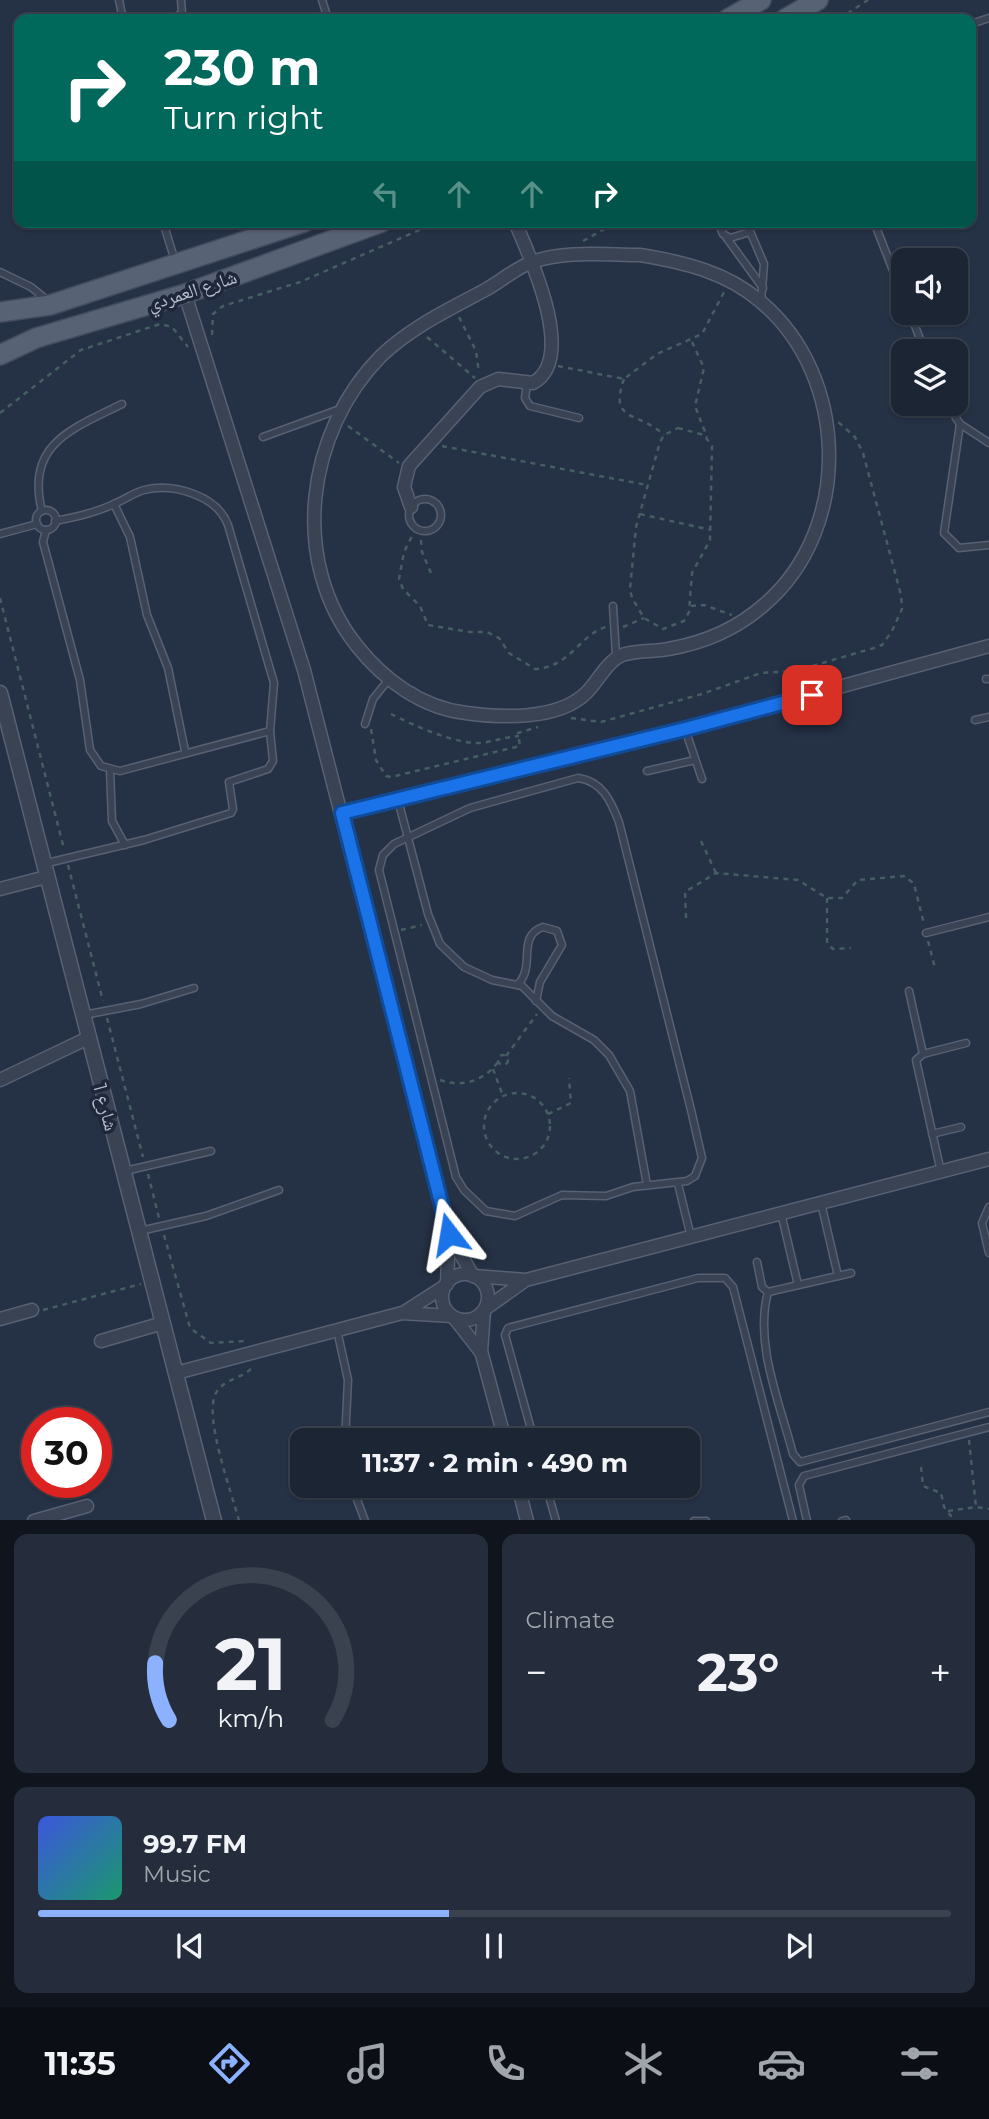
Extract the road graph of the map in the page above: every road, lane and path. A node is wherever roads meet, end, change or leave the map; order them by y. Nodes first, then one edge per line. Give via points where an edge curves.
1 (761, 0) edge
2 (818, 0) edge
3 (868, 0) edge
4 (737, 14) edge
5 (794, 14) edge
6 (847, 14) edge
7 (165, 228) edge
8 (287, 228) edge
9 (367, 228) edge
10 (424, 228) edge
11 (518, 228) edge
12 (604, 228) edge
13 (721, 228) edge
14 (748, 228) edge
15 (876, 228) edge
16 (750, 232) junction
17 (726, 237) junction
18 (565, 256) junction
19 (532, 262) junction
20 (891, 265) edge
21 (176, 266) junction
22 (0, 272) edge
23 (729, 279) junction
24 (763, 288) junction
25 (186, 294) junction
26 (761, 302) junction
27 (50, 305) junction
28 (453, 307) junction
29 (0, 312) edge
30 (417, 328) junction
31 (691, 341) junction
32 (200, 344) junction
33 (0, 355) edge
34 (548, 361) junction
35 (624, 379) junction
36 (527, 384) junction
37 (122, 404) dead end
38 (0, 413) edge
39 (341, 414) junction
40 (955, 416) edge
41 (579, 418) dead end
42 (960, 424) junction
43 (664, 435) junction
44 (262, 437) dead end
45 (709, 440) junction
46 (428, 443) junction
47 (989, 443) edge
48 (407, 470) junction
49 (647, 485) junction
50 (114, 505) junction
51 (411, 507) junction
52 (42, 511) junction
53 (639, 514) junction
54 (55, 521) junction
55 (37, 524) junction
56 (418, 529) junction
57 (46, 530) junction
58 (711, 530) junction
59 (0, 534) edge
60 (989, 545) edge
61 (431, 573) dead end
62 (0, 598) edge
63 (614, 606) dead end
64 (690, 606) junction
65 (644, 618) junction
66 (745, 619) junction
67 (615, 627) junction
68 (989, 646) edge
69 (617, 658) junction
70 (389, 679) junction
71 (0, 693) edge
72 (391, 714) dead end
73 (989, 717) edge
74 (975, 720) dead end
75 (365, 724) dead end
76 (685, 729) junction
77 (270, 731) junction
78 (519, 736) dead end
79 (185, 751) junction
80 (695, 760) junction
81 (110, 770) junction
82 (647, 771) dead end
83 (702, 779) dead end
84 (398, 800) junction
85 (342, 813) junction
86 (408, 837) junction
87 (701, 841) dead end
88 (125, 845) junction
89 (66, 858) junction
90 (45, 871) junction
91 (716, 873) junction
92 (0, 889) edge
93 (827, 898) junction
94 (989, 917) edge
95 (686, 918) dead end
96 (430, 923) junction
97 (395, 932) junction
98 (926, 933) junction
99 (851, 948) dead end
100 (935, 968) dead end
101 (518, 984) junction
102 (194, 988) dead end
103 (909, 991) dead end
104 (536, 1000) junction
105 (542, 1007) junction
106 (105, 1011) junction
107 (82, 1015) junction
108 (88, 1038) junction
109 (966, 1043) dead end
110 (923, 1054) junction
111 (506, 1056) junction
112 (498, 1062) junction
113 (493, 1069) junction
114 (430, 1076) junction
115 (569, 1078) dead end
116 (0, 1080) edge
117 (503, 1096) junction
118 (548, 1114) junction
119 (961, 1127) dead end
120 (932, 1134) junction
121 (211, 1151) dead end
122 (989, 1159) edge
123 (146, 1167) junction
124 (123, 1172) junction
125 (941, 1172) junction
126 (678, 1184) junction
127 (647, 1185) junction
128 (279, 1190) dead end
129 (821, 1203) junction
130 (989, 1207) edge
131 (781, 1213) junction
132 (161, 1226) junction
133 (139, 1231) junction
134 (449, 1234) junction
135 (691, 1237) junction
136 (989, 1252) edge
137 (757, 1262) dead end
138 (851, 1273) dead end
139 (473, 1276) junction
140 (838, 1276) junction
141 (526, 1280) junction
142 (152, 1281) junction
143 (446, 1285) junction
144 (798, 1285) junction
145 (768, 1292) junction
146 (32, 1310) joint
147 (485, 1310) junction
148 (402, 1313) junction
149 (453, 1316) junction
150 (0, 1319) edge
151 (163, 1323) junction
152 (337, 1330) junction
153 (101, 1341) dead end
154 (481, 1351) junction
155 (253, 1353) junction
156 (176, 1373) junction
157 (989, 1412) edge
158 (989, 1427) edge
159 (346, 1428) edge
160 (502, 1428) edge
161 (531, 1428) edge
162 (968, 1432) junction
163 (921, 1467) dead end
164 (356, 1498) edge
165 (521, 1498) edge
166 (549, 1498) edge
167 (87, 1506) dead end
168 (976, 1507) junction
169 (989, 1509) edge
170 (947, 1511) junction
171 (38, 1520) edge
172 (214, 1520) edge
173 (239, 1520) edge
174 (365, 1520) edge
175 (527, 1520) edge
176 (556, 1520) edge
177 (793, 1520) edge
178 (807, 1520) edge
179 (954, 1520) edge

1 - 4 main road
2 - 5 main road
3 - 6 path
7 - 21 lane
8 - 21 main road, شارع العمردي
9 - 25 main road, شارع العمردي
10 - 32 path via 300,282 217,309 211,320 212,337
11 - 19 street
12 - 18 path
13 - 17 lane
14 - 16 lane
15 - 20 lane
16 - 17 lane via 734,239
16 - 24 lane via 764,264
17 - 24 lane
18 - 19 street
18 - 23 street via 660,258
19 - 28 street
19 - 34 street via 548,311
21 - 27 main road, شارع العمردي
22 - 27 lane via 31,287
23 - 26 street
23 - 31 path via 702,334
24 - 26 lane
25 - 32 street
25 - 33 main road, شارع العمردي via 36,338
26 - 66 street via 803,352 817,381 830,438 823,500 803,558 786,583
27 - 29 main road, شارع العمردي
28 - 30 street
28 - 30 path via 476,351 480,382
30 - 39 street via 368,371
31 - 35 path via 657,354
31 - 45 path via 704,363 695,406
32 - 38 path via 185,346 172,327 160,324 88,346
32 - 85 street via 283,596
34 - 35 path via 570,370
34 - 36 street via 544,375
35 - 43 path via 619,407
36 - 41 lane via 525,398 530,406
36 - 46 street via 489,381
37 - 52 lane via 70,430 52,445 39,476
39 - 44 lane
39 - 48 path
39 - 70 street via 318,473 317,558 332,604 350,637
40 - 42 lane
42 - 47 lane
42 - 60 lane via 944,533 959,548
43 - 45 path via 687,429
43 - 49 path
45 - 58 path via 713,453
46 - 48 street
46 - 49 path
48 - 51 street via 404,487
49 - 53 path
50 - 54 lane
50 - 77 lane via 154,489 205,497 219,508 271,667 274,700
50 - 79 lane via 130,537 147,615 168,668
51 - 56 lane via 410,521
51 - 56 lane via 427,499 440,512 433,528
52 - 54 lane via 53,513
52 - 55 lane
53 - 58 path
53 - 65 path via 630,589
54 - 57 lane
55 - 57 lane
55 - 59 lane
56 - 61 path
56 - 67 path via 404,552 399,579 434,628 487,632 526,665 540,669 573,654 597,630
57 - 81 lane via 44,548 82,687 90,750 101,766
58 - 64 path via 692,573
62 - 89 path
63 - 67 lane
64 - 65 path via 684,621 674,627 663,629
64 - 66 path via 705,605
65 - 67 path
66 - 69 street via 694,643
67 - 69 lane
68 - 76 street
69 - 70 street via 582,698 567,706 511,716 436,706
70 - 75 lane via 373,699
71 - 90 street, شارع 1
72 - 78 path via 448,737 485,743
73 - 74 lane
76 - 80 lane
76 - 84 street
77 - 79 lane
77 - 88 lane via 271,766 229,782 232,812
79 - 81 lane
80 - 82 lane
80 - 83 lane
81 - 88 lane via 112,821
84 - 85 street
84 - 86 lane
85 - 134 street
86 - 96 lane
86 - 97 lane via 388,849 380,862
86 - 126 lane via 486,801 569,780 587,779 602,790 619,822 702,1157 695,1176
87 - 91 path
88 - 89 lane
89 - 90 lane
89 - 106 path
90 - 92 street
90 - 107 street, شارع 1
91 - 93 path via 798,880
91 - 95 path via 685,892
93 - 98 path via 842,898 859,880 905,876 914,884
93 - 99 path via 827,943 833,949
94 - 98 lane
96 - 97 path
96 - 101 lane via 440,944 464,967
97 - 114 lane
98 - 100 path
101 - 104 lane
101 - 104 lane via 528,969 532,934 544,927 557,932 562,945 540,982
102 - 106 lane
103 - 110 lane
104 - 105 lane
105 - 111 path
105 - 127 lane via 594,1040 621,1072 633,1101
106 - 107 lane
106 - 123 path
107 - 108 street, شارع 1
108 - 116 street
108 - 124 street, شارع 1
109 - 110 lane
110 - 120 lane via 915,1064
111 - 112 path via 500,1055
111 - 112 path via 506,1063
112 - 113 path
113 - 114 path via 456,1084
113 - 117 path
114 - 127 lane via 456,1177 486,1211 515,1216 562,1195 606,1196
115 - 118 path via 571,1103
117 - 118 path via 519,1093 533,1097
117 - 118 path via 487,1111 484,1127 487,1142 504,1157 527,1158 540,1150 550,1130
119 - 120 lane
120 - 125 lane
121 - 123 lane
122 - 125 street
123 - 124 lane
123 - 132 path
124 - 133 street, شارع 1
125 - 129 street
126 - 127 lane
126 - 135 lane
128 - 132 lane via 206,1216
129 - 131 street
129 - 140 lane
130 - 136 lane via 982,1223
131 - 135 street
131 - 144 lane
132 - 133 lane
132 - 155 path via 190,1328 211,1343 247,1342
133 - 142 street, شارع 1
134 - 139 street
134 - 143 street
135 - 141 street
137 - 145 lane via 762,1287
138 - 140 lane
139 - 141 street
139 - 143 street via 456,1276
139 - 147 street via 487,1290
140 - 144 lane
141 - 147 street
142 - 146 path
142 - 151 street, شارع 1
143 - 148 street
143 - 149 street via 444,1306
144 - 145 lane
145 - 157 lane via 764,1338 793,1454 800,1462
146 - 150 street
147 - 149 street via 470,1320
147 - 154 street
148 - 149 street
148 - 152 street
149 - 154 street
151 - 153 street
151 - 156 street, شارع 1
152 - 155 street
152 - 159 lane via 348,1380
154 - 160 street
155 - 156 street
155 - 173 path via 252,1369 220,1387 212,1404
156 - 172 street, شارع 1
158 - 162 lane
161 - 177 lane via 506,1339 508,1328 698,1278 724,1278 733,1286
162 - 168 path
162 - 178 lane via 804,1476 799,1485
163 - 170 path via 923,1486 941,1493
164 - 174 lane
165 - 175 street
166 - 176 lane
167 - 171 street
168 - 169 path
168 - 170 path
170 - 179 path

